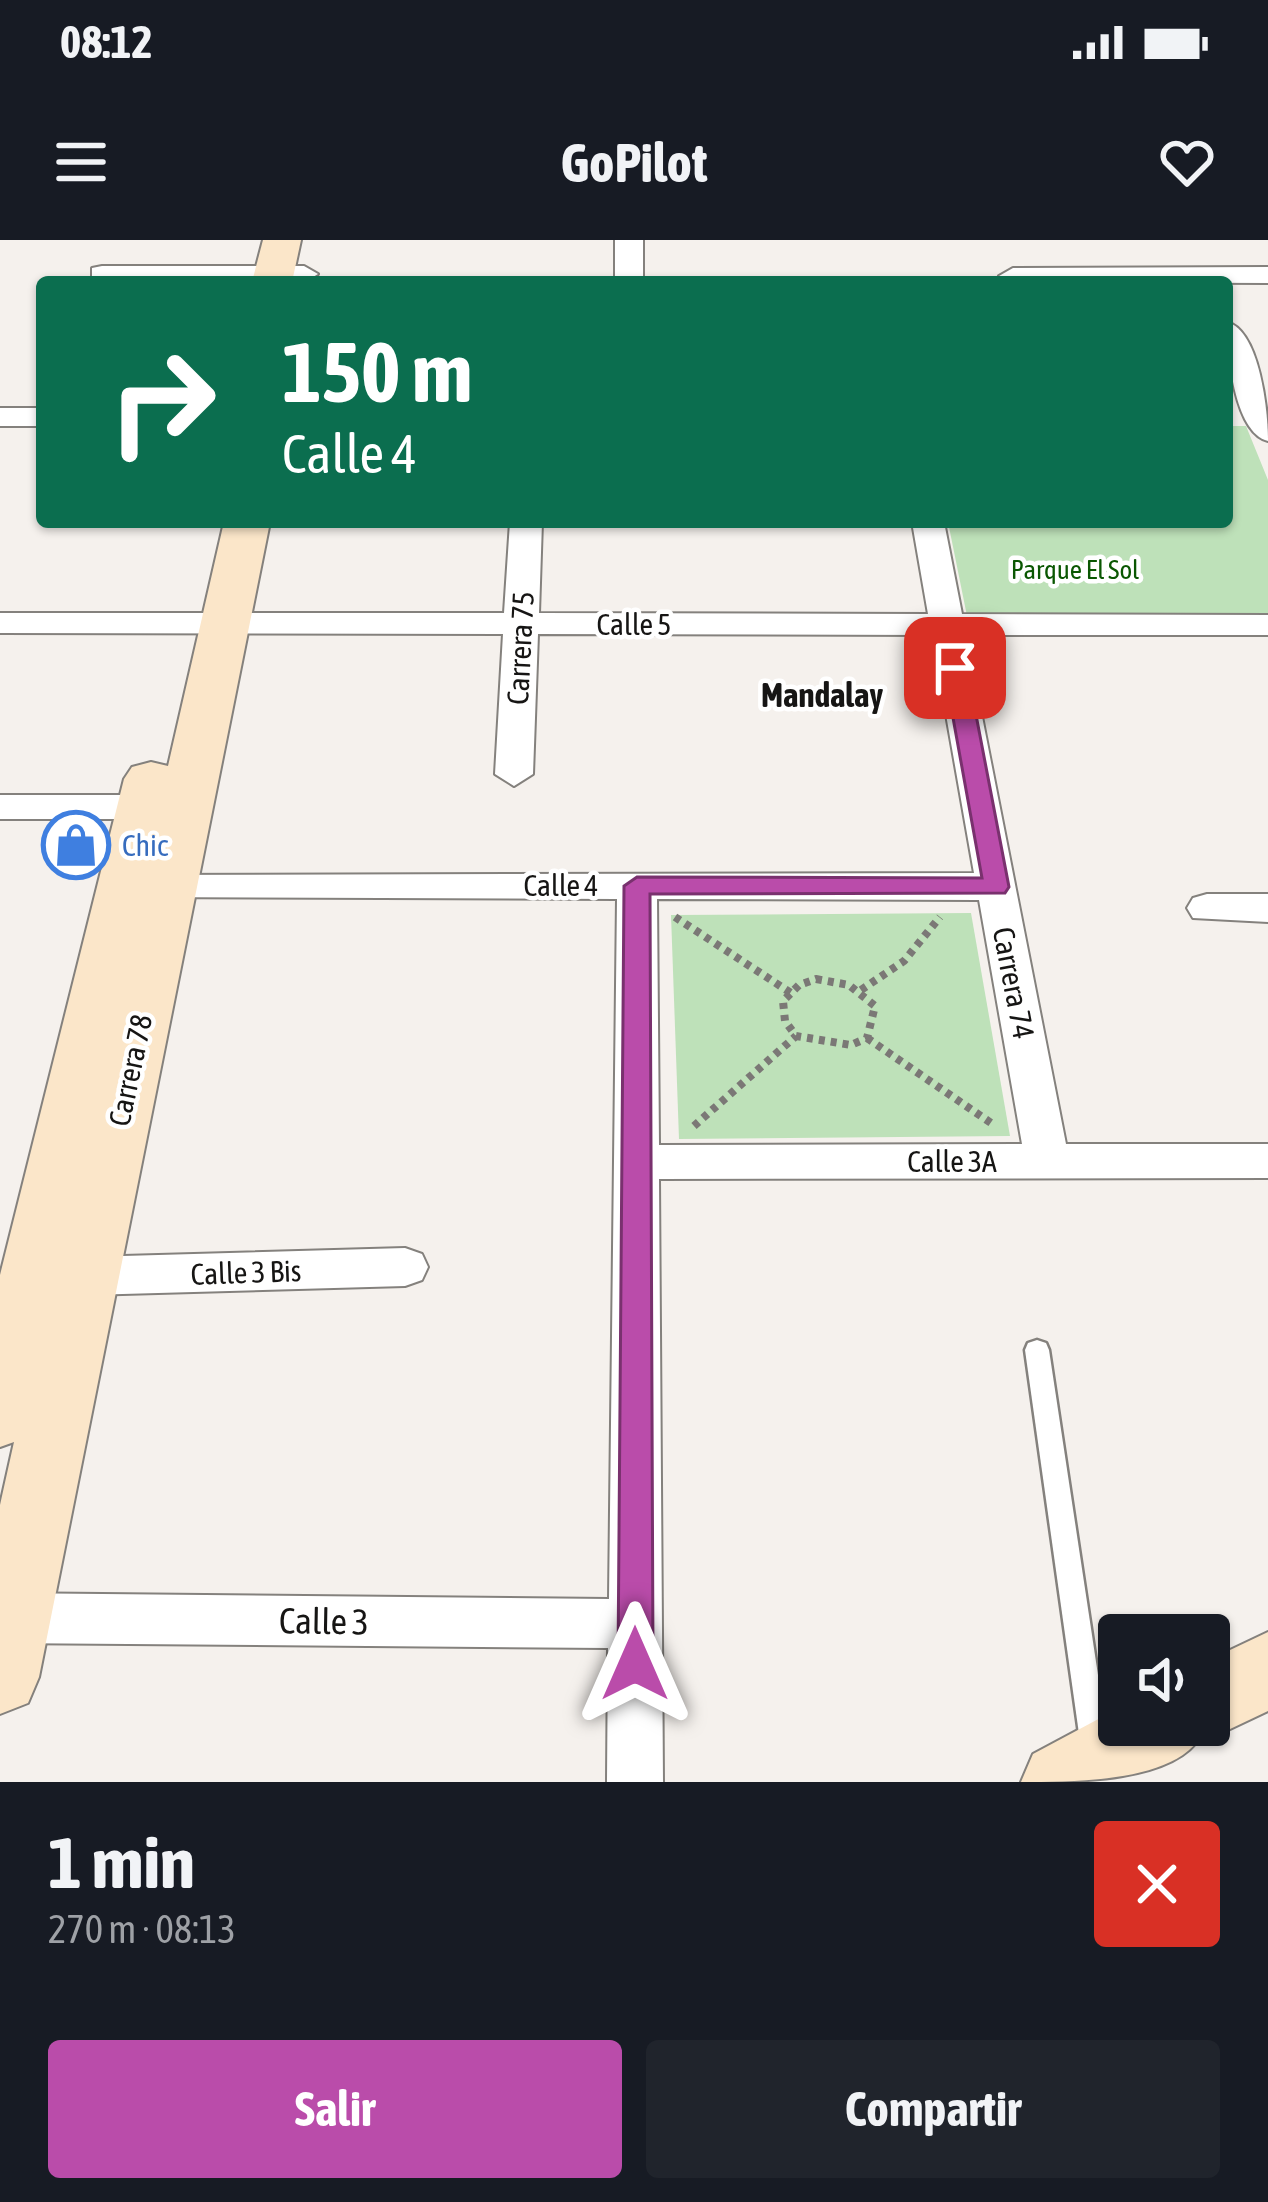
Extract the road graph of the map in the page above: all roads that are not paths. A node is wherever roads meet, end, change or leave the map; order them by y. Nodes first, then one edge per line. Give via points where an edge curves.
1 (629, 240) edge
2 (1191, 240) edge
3 (291, 265) edge
4 (102, 274) dead end
5 (1268, 275) edge
6 (629, 276) edge
7 (1205, 276) edge
8 (1233, 277) edge
9 (1233, 345) edge
10 (1233, 416) edge
11 (0, 417) edge
12 (36, 417) edge
13 (1266, 421) edge
14 (212, 528) edge
15 (246, 528) edge
16 (526, 528) edge
17 (929, 528) edge
18 (0, 623) edge
19 (206, 623) junction
20 (521, 624) junction
21 (947, 624) junction
22 (1268, 625) edge
23 (514, 774) dead end
24 (0, 807) edge
25 (165, 807) junction
26 (148, 884) junction
27 (637, 886) junction
28 (984, 887) junction
29 (1208, 908) dead end
30 (1268, 908) edge
31 (1047, 1161) junction
32 (1268, 1161) edge
33 (637, 1162) junction
34 (406, 1267) dead end
35 (87, 1276) junction
36 (1037, 1350) dead end
37 (0, 1416) edge
38 (635, 1624) junction
39 (3, 1630) edge
40 (1268, 1669) edge
41 (1230, 1690) edge
42 (1128, 1746) edge
43 (1079, 1773) edge
44 (635, 1782) edge

1 - 6 street
2 - 7 street
3 - 4 street
5 - 8 street
9 - 13 street
10 - 13 street
11 - 12 street
14 - 19 street, Carrera 78
15 - 19 street, Carrera 78
16 - 20 street, Carrera 75
17 - 21 street, Carrera 74
18 - 19 street, Calle 5
19 - 20 street, Calle 5
19 - 25 street, Carrera 78
20 - 21 street, Calle 5
20 - 23 street, Carrera 75
21 - 22 street, Calle 5
21 - 28 street, Carrera 74
24 - 25 street
25 - 26 street, Carrera 78
26 - 27 street, Calle 4
26 - 35 street, Carrera 78
26 - 37 street, Carrera 78
27 - 28 street, Calle 4
27 - 33 street
28 - 31 street, Carrera 74
29 - 30 street
31 - 32 street, Calle 3A
31 - 33 street, Calle 3A
33 - 38 street
34 - 35 street, Calle 3 Bis
35 - 39 street, Carrera 78
36 - 43 lane
38 - 39 street, Calle 3
38 - 44 street
40 - 41 street
42 - 43 street

